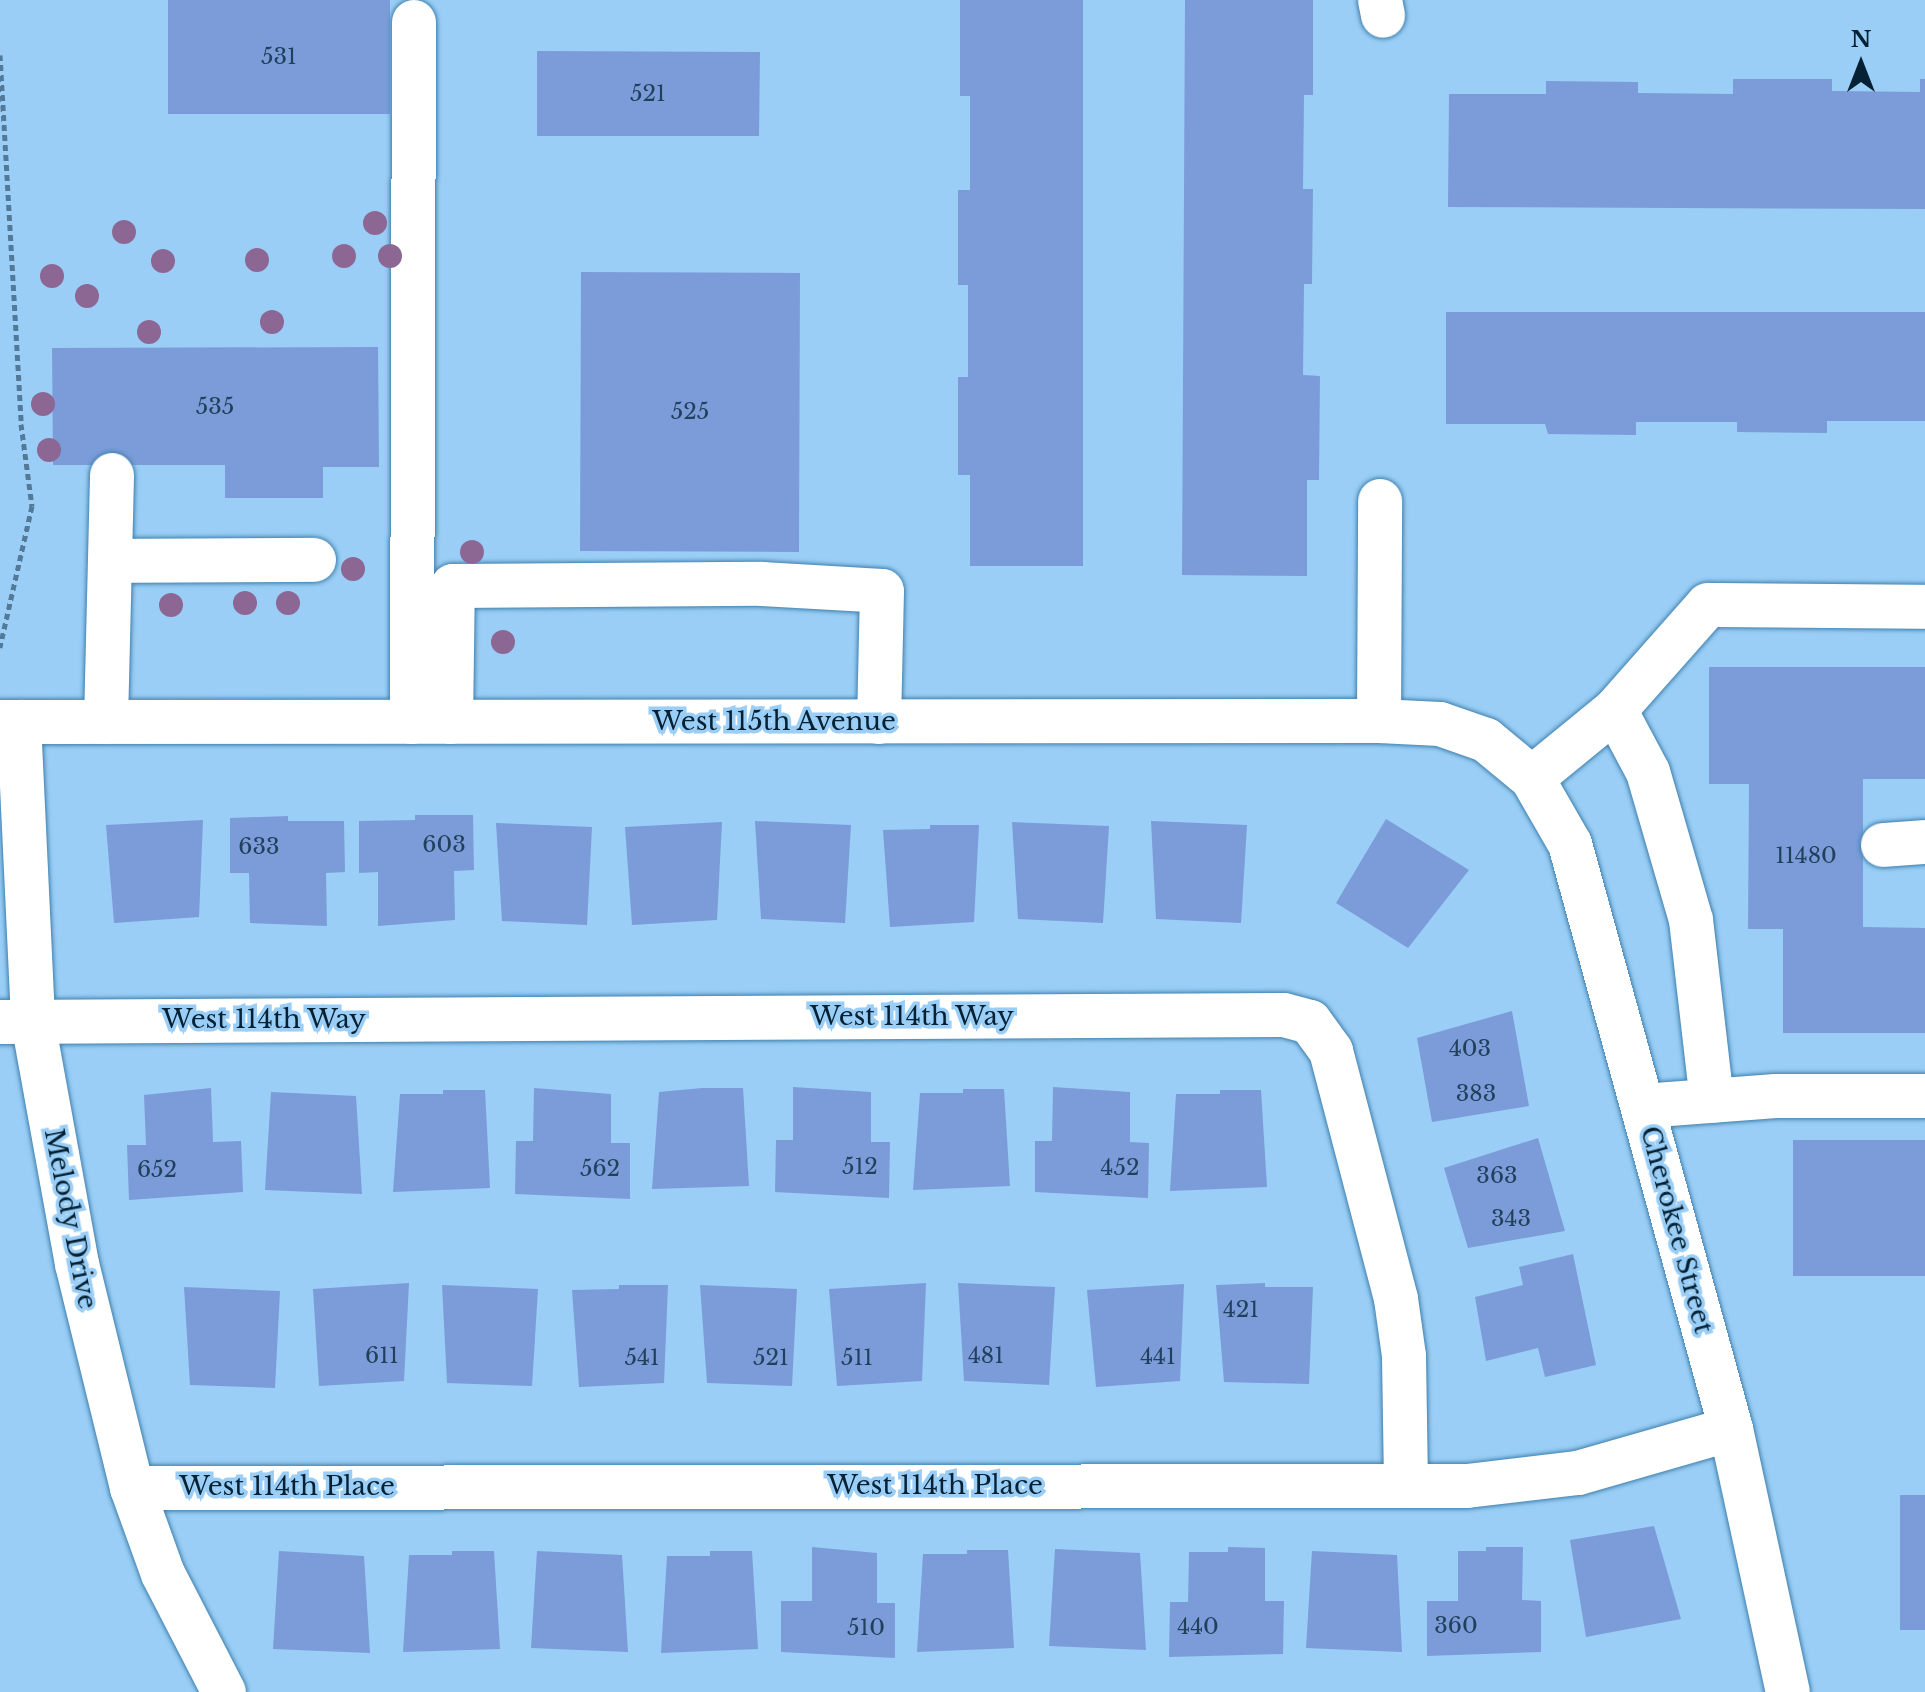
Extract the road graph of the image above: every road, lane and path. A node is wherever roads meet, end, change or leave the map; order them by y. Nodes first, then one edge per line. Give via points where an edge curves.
1 (414, 22) dead end
2 (0, 55) edge
3 (112, 475) dead end
4 (1380, 501) dead end
5 (314, 560) dead end
6 (110, 561) junction
7 (1925, 607) edge
8 (0, 647) edge
9 (1615, 710) junction
10 (1379, 721) junction
11 (10, 722) edge
12 (106, 722) junction
13 (431, 722) junction
14 (879, 722) junction
15 (1532, 778) junction
16 (17, 1022) edge
17 (1925, 1096) edge
18 (1712, 1101) junction
19 (1643, 1106) junction
20 (1731, 1429) junction
21 (1406, 1486) junction
22 (132, 1488) junction
23 (224, 1692) edge
24 (1788, 1692) edge

1 - 13 street
2 - 8 path via 21,424 32,506
3 - 6 street
4 - 10 street
5 - 6 street
6 - 12 street
7 - 9 street via 1708,605
9 - 15 street
9 - 18 street via 1648,772 1691,920
10 - 14 street, West 115th Avenue
10 - 15 street, West 115th Avenue via 1440,724 1486,740
11 - 12 street, West 115th Avenue
11 - 16 street, Melody Drive
12 - 13 street, West 115th Avenue
13 - 14 street, West 115th Avenue
13 - 14 street via 453,586 762,584 882,591
15 - 19 street, Cherokee Street via 1570,844
16 - 21 street, West 114th Way via 1284,1015 1310,1022 1331,1051 1396,1299 1404,1356
16 - 22 street, Melody Drive
17 - 18 street
18 - 19 street
19 - 20 street, Cherokee Street
20 - 21 street, West 114th Place via 1542,1480
20 - 24 street, Cherokee Street
21 - 22 street, West 114th Place
22 - 23 street, Melody Drive via 163,1574

